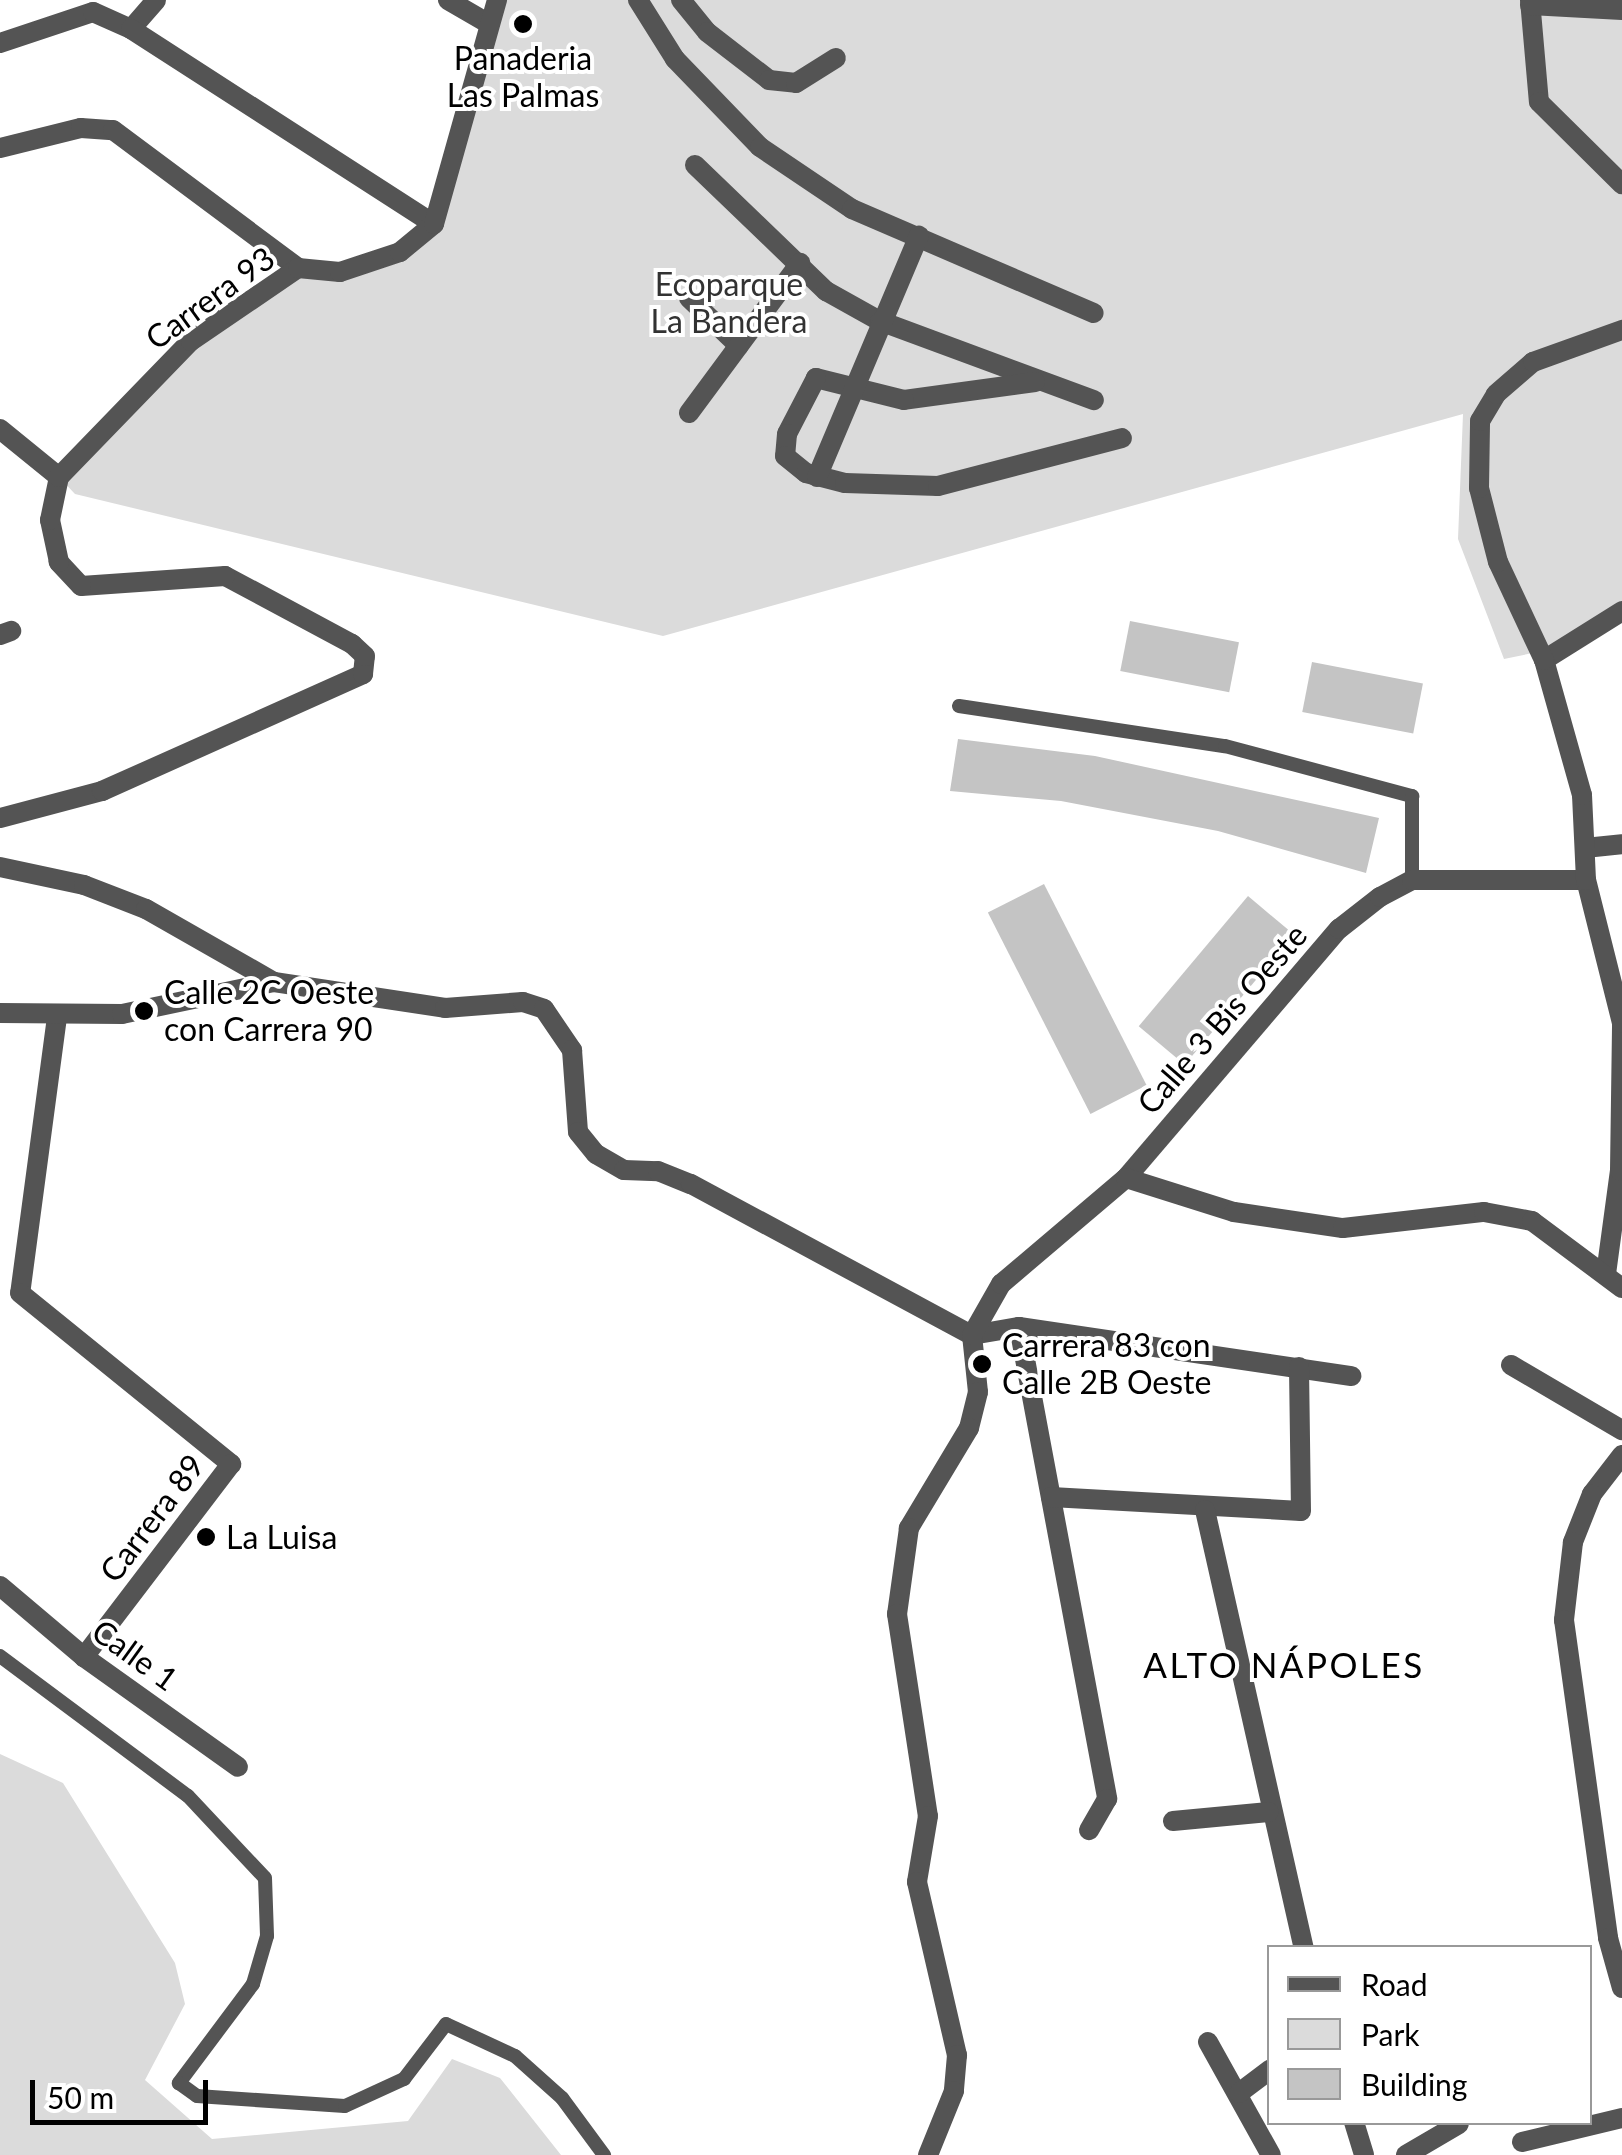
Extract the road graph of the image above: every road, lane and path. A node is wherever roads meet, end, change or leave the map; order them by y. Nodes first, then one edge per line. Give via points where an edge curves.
1 (156, 0) edge
2 (448, 0) edge
3 (497, 0) edge
4 (638, 0) edge
5 (681, 0) edge
6 (1530, 2) edge
7 (1622, 10) edge
8 (489, 24) junction
9 (131, 29) junction
10 (0, 42) edge
11 (836, 58) dead end
12 (0, 148) edge
13 (695, 165) dead end
14 (1622, 184) edge
15 (434, 224) junction
16 (920, 236) junction
17 (800, 264) junction
18 (298, 268) junction
19 (689, 298) dead end
20 (1094, 313) dead end
21 (880, 322) junction
22 (1622, 330) edge
23 (739, 346) junction
24 (1035, 382) junction
25 (854, 393) junction
26 (1094, 400) dead end
27 (689, 413) dead end
28 (0, 430) edge
29 (1122, 438) dead end
30 (59, 476) junction
31 (816, 477) junction
32 (1622, 611) edge
33 (1544, 660) junction
34 (959, 706) dead end
35 (0, 818) edge
36 (1622, 844) edge
37 (1585, 848) junction
38 (0, 867) edge
39 (1412, 880) junction
40 (1586, 880) junction
41 (274, 982) junction
42 (0, 1013) edge
43 (56, 1016) junction
44 (1622, 1023) edge
45 (1126, 1178) junction
46 (1614, 1281) edge
47 (1019, 1327) junction
48 (972, 1334) junction
49 (1511, 1365) dead end
50 (1299, 1367) junction
51 (1351, 1376) dead end
52 (1622, 1430) edge
53 (1622, 1454) edge
54 (1051, 1497) junction
55 (1205, 1510) junction
56 (0, 1586) edge
57 (0, 1656) edge
58 (84, 1657) junction
59 (238, 1767) dead end
60 (1269, 1812) junction
61 (1173, 1821) dead end
62 (1089, 1830) dead end
63 (1303, 1945) edge
64 (1622, 1988) edge
65 (1208, 2042) dead end
66 (1267, 2072) edge
67 (1239, 2093) junction
68 (1622, 2118) edge
69 (1355, 2125) edge
70 (1457, 2125) edge
71 (1522, 2142) dead end
72 (604, 2155) edge
73 (928, 2155) edge
74 (1271, 2155) edge
75 (1364, 2155) edge
76 (1406, 2155) edge

1 - 9 street
2 - 8 street
3 - 8 street
4 - 16 street via 675,59 760,147 852,208
5 - 11 street via 707,32 769,80 796,83
6 - 7 street
6 - 14 street via 1539,102
8 - 15 street
9 - 10 street via 93,12
9 - 15 street
12 - 18 street via 81,128 113,130
13 - 17 street
15 - 18 street, Carrera 93 via 400,252 340,272
16 - 20 street
16 - 21 street
17 - 21 street via 826,291
17 - 23 street
18 - 30 street, Carrera 93 via 191,341
19 - 23 street
21 - 24 street
21 - 25 street
22 - 33 street via 1533,362 1496,394 1480,421 1479,488 1498,562
23 - 27 street
24 - 25 street via 904,400
24 - 26 street
25 - 31 street
25 - 31 street via 816,378 787,434 785,456
28 - 30 street
29 - 31 street via 938,486
30 - 35 street via 50,520 59,562 81,586 225,576 352,644 365,656 363,674 102,791
32 - 33 street
33 - 37 street via 1582,795
34 - 39 lane via 1225,746 1412,796
36 - 37 street
37 - 40 street
38 - 41 street via 84,885 146,909
39 - 40 street
39 - 45 street, Calle 3 Bis Oeste via 1339,929
40 - 44 street
41 - 43 street via 122,1014
41 - 48 street via 445,1008 523,1002 544,1008 572,1050 578,1132 596,1154 624,1170 658,1171 691,1184
42 - 43 street
43 - 58 street, Carrera 89 via 20,1294 231,1464
44 - 46 street
45 - 46 street via 1234,1212 1343,1228 1484,1212 1532,1221
45 - 48 street, Calle 3 Bis Oeste via 1001,1284
47 - 48 street
47 - 50 street
47 - 54 street
48 - 73 street via 978,1392 969,1428 910,1528 896,1614 928,1816 917,1882 957,2055 954,2091
49 - 52 street
50 - 51 street
50 - 55 street via 1301,1512
53 - 64 street via 1592,1494 1573,1542 1564,1620 1608,1938
54 - 55 street
54 - 62 street via 1107,1799
55 - 60 street
56 - 58 street, Calle 1
57 - 72 lane via 188,1796 265,1878 267,1936 253,1984 179,2083 197,2096 345,2106 404,2079 446,2024 514,2056 562,2098
58 - 59 street, Calle 1
60 - 61 street
60 - 63 street
65 - 67 street
66 - 67 street
67 - 74 street
68 - 71 street
69 - 75 street
70 - 76 street

